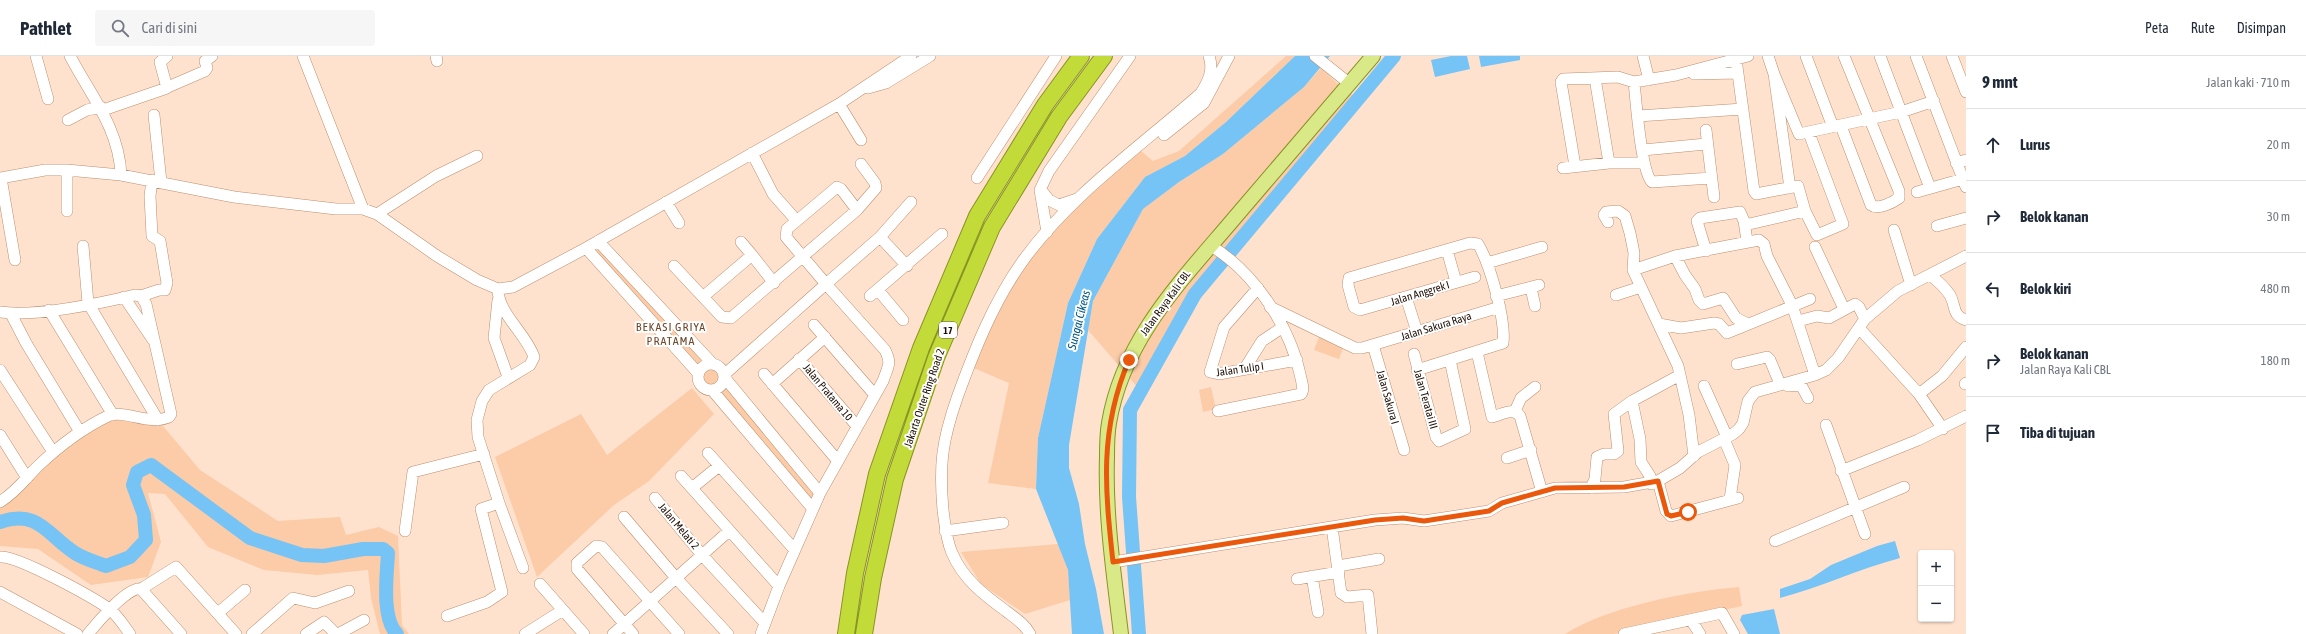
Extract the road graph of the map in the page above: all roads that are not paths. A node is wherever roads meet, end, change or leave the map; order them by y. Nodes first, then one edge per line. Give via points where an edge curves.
1 (36, 56) edge
2 (70, 56) edge
3 (166, 56) edge
4 (212, 56) edge
5 (303, 56) edge
6 (911, 56) edge
7 (930, 56) edge
8 (1056, 56) edge
9 (1080, 56) edge
10 (1104, 56) edge
11 (1130, 56) edge
12 (1209, 56) edge
13 (1229, 56) edge
14 (1315, 56) edge
15 (1373, 56) edge
16 (1643, 56) edge
17 (1748, 56) edge
18 (1768, 56) edge
19 (1806, 56) edge
20 (1844, 56) edge
21 (1880, 56) edge
22 (1916, 56) edge
23 (1952, 56) edge
24 (1736, 59) junction
25 (1738, 73) junction
26 (1774, 74) junction
27 (1676, 75) junction
28 (1595, 78) junction
29 (1649, 80) junction
30 (1634, 82) junction
31 (1350, 84) junction
32 (168, 87) junction
33 (858, 91) junction
34 (1966, 92) edge
35 (48, 99) dead end
36 (1934, 100) junction
37 (839, 104) junction
38 (102, 108) junction
39 (1743, 109) junction
40 (1901, 112) junction
41 (154, 115) dead end
42 (1638, 116) junction
43 (68, 120) dead end
44 (1870, 120) junction
45 (1837, 126) junction
46 (1706, 130) dead end
47 (1809, 133) junction
48 (861, 140) dead end
49 (1706, 144) junction
50 (1643, 150) junction
51 (752, 153) junction
52 (477, 156) dead end
53 (1961, 161) edge
54 (1644, 162) junction
55 (1610, 163) junction
56 (861, 164) dead end
57 (1575, 166) junction
58 (1563, 168) dead end
59 (67, 170) junction
60 (121, 175) junction
61 (1102, 177) junction
62 (0, 178) edge
63 (977, 178) dead end
64 (1711, 178) junction
65 (157, 181) junction
66 (1965, 183) edge
67 (1790, 188) junction
68 (1930, 188) junction
69 (1040, 190) junction
70 (1917, 192) dead end
71 (1080, 197) junction
72 (1714, 197) dead end
73 (666, 202) junction
74 (911, 202) dead end
75 (363, 209) junction
76 (857, 210) junction
77 (67, 211) dead end
78 (1806, 211) junction
79 (377, 214) junction
80 (1966, 218) edge
81 (796, 220) junction
82 (1608, 222) dead end
83 (679, 223) dead end
84 (1745, 225) junction
85 (1937, 226) dead end
86 (1894, 230) dead end
87 (1046, 232) junction
88 (942, 234) dead end
89 (880, 237) junction
90 (598, 241) junction
91 (1747, 241) junction
92 (741, 242) dead end
93 (83, 246) dead end
94 (1815, 247) dead end
95 (586, 248) junction
96 (1542, 248) dead end
97 (1216, 249) junction
98 (1447, 250) junction
99 (1706, 251) junction
100 (752, 255) junction
101 (1675, 256) junction
102 (1966, 256) edge
103 (802, 258) junction
104 (15, 260) dead end
105 (1487, 263) junction
106 (674, 266) dead end
107 (907, 266) junction
108 (1633, 270) junction
109 (1930, 275) junction
110 (1475, 277) dead end
111 (1456, 282) junction
112 (774, 283) junction
113 (826, 284) junction
114 (1911, 285) junction
115 (1640, 287) junction
116 (498, 288) junction
117 (1258, 288) junction
118 (1616, 295) dead end
119 (141, 296) junction
120 (704, 296) junction
121 (1406, 297) junction
122 (124, 298) junction
123 (1810, 298) dead end
124 (498, 300) junction
125 (1498, 301) junction
126 (88, 304) junction
127 (1792, 305) junction
128 (1535, 306) dead end
129 (1270, 307) junction
130 (1844, 309) junction
131 (49, 310) junction
132 (5, 313) edge
133 (903, 320) dead end
134 (1966, 320) edge
135 (1798, 321) junction
136 (1862, 323) junction
137 (1658, 324) junction
138 (1748, 324) junction
139 (814, 325) dead end
140 (1282, 327) junction
141 (1417, 332) junction
142 (825, 337) junction
143 (155, 341) junction
144 (1373, 344) junction
145 (1966, 347) edge
146 (1477, 352) junction
147 (1414, 354) dead end
148 (800, 359) junction
149 (1297, 360) junction
150 (1450, 360) junction
151 (712, 363) junction
152 (1737, 364) dead end
153 (1245, 368) junction
154 (0, 370) edge
155 (1417, 370) junction
156 (698, 373) junction
157 (764, 374) dead end
158 (1680, 375) junction
159 (1816, 375) junction
160 (725, 376) junction
161 (508, 377) junction
162 (1783, 383) junction
163 (772, 384) junction
164 (1704, 386) dead end
165 (1535, 387) dead end
166 (712, 390) junction
167 (874, 394) junction
168 (1919, 394) junction
169 (1808, 398) dead end
170 (1632, 401) junction
171 (1218, 411) dead end
172 (1515, 411) junction
173 (114, 415) junction
174 (1966, 416) edge
175 (158, 420) junction
176 (856, 425) junction
177 (1826, 425) dead end
178 (1943, 428) junction
179 (80, 432) junction
180 (0, 435) edge
181 (1725, 438) junction
182 (1404, 450) dead end
183 (1531, 450) junction
184 (53, 452) junction
185 (708, 453) dead end
186 (484, 454) junction
187 (1694, 456) junction
188 (1507, 458) dead end
189 (837, 460) junction
190 (719, 466) junction
191 (1842, 471) junction
192 (681, 476) dead end
193 (27, 478) junction
194 (1654, 482) junction
195 (1904, 487) dead end
196 (692, 488) junction
197 (1591, 488) junction
198 (1542, 492) junction
199 (820, 493) junction
200 (655, 498) dead end
201 (0, 502) edge
202 (499, 503) junction
203 (1855, 507) junction
204 (813, 509) junction
205 (624, 517) dead end
206 (1003, 523) dead end
207 (1332, 527) junction
208 (405, 531) dead end
209 (729, 531) junction
210 (945, 531) junction
211 (1865, 534) dead end
212 (1775, 541) dead end
213 (794, 550) junction
214 (702, 555) junction
215 (0, 557) edge
216 (1379, 559) dead end
217 (1113, 562) junction
218 (523, 568) dead end
219 (1338, 569) junction
220 (1312, 576) junction
221 (676, 578) junction
222 (1297, 579) dead end
223 (540, 584) dead end
224 (779, 586) junction
225 (141, 589) junction
226 (245, 590) dead end
227 (349, 591) dead end
228 (0, 592) edge
229 (649, 601) junction
230 (109, 609) junction
231 (563, 610) junction
232 (1318, 612) dead end
233 (218, 613) junction
234 (447, 616) dead end
235 (364, 620) dead end
236 (1692, 620) junction
237 (764, 622) junction
238 (624, 624) junction
239 (1661, 630) edge
240 (77, 634) edge
241 (88, 634) edge
242 (130, 634) edge
243 (181, 634) edge
244 (236, 634) edge
245 (252, 634) edge
246 (306, 634) edge
247 (337, 634) edge
248 (525, 634) edge
249 (584, 634) edge
250 (613, 634) edge
251 (633, 634) edge
252 (678, 634) edge
253 (728, 634) edge
254 (761, 634) edge
255 (846, 634) edge
256 (864, 634) edge
257 (1030, 634) edge
258 (1121, 634) edge
259 (1372, 634) edge
260 (1624, 634) edge
261 (1700, 634) edge
262 (1734, 634) edge

1 - 35 street
2 - 38 street
3 - 32 street via 160,62
4 - 32 street via 205,61 205,71
5 - 75 street
6 - 33 street
7 - 33 street via 886,83
8 - 63 street
9 - 255 highway, Jakarta Outer Ring Road 2 / 17 via 1045,105 977,216 921,348 877,474 855,573
10 - 256 highway, Jakarta Outer Ring Road 2 / 17 via 1059,118 992,227 936,358 895,479 873,578
11 - 69 street via 1049,171
12 - 61 street via 1211,71 1201,93
13 - 61 street via 1204,103 1155,142
14 - 31 street
15 - 31 main road, Jalan Raya Kali CBL
16 - 29 street
17 - 24 street
18 - 26 street
19 - 45 street
20 - 44 street
21 - 40 street
22 - 36 street
23 - 34 street
24 - 25 street
24 - 27 street
25 - 27 street
25 - 39 street
26 - 47 street via 1799,134
26 - 67 street
27 - 29 street
28 - 30 street via 1618,77
28 - 55 street
28 - 57 street via 1569,78 1561,82
29 - 30 street
30 - 42 street
31 - 97 main road, Jalan Raya Kali CBL
32 - 38 street
33 - 37 street
36 - 40 street
36 - 53 street
37 - 48 street
37 - 51 street
38 - 43 street via 87,110
38 - 60 street via 119,154
39 - 42 street
39 - 67 street via 1754,191 1756,194
40 - 44 street
40 - 68 street
41 - 65 street
42 - 50 street
44 - 45 street
44 - 45 street via 1899,195 1896,201 1879,207 1871,205
45 - 47 street
46 - 49 street
47 - 78 street via 1843,224 1817,235
49 - 50 street
49 - 64 street
50 - 54 street
51 - 73 street
51 - 81 street via 774,194
52 - 79 street via 436,176
53 - 66 street
54 - 55 street
54 - 64 street via 1652,182
55 - 57 street
56 - 76 street via 876,187
57 - 58 street
59 - 60 street
59 - 62 street via 45,170
59 - 77 street
60 - 65 street
61 - 71 street
62 - 104 street
64 - 72 street
65 - 75 street via 234,197 329,208
65 - 119 street via 150,196 152,236 160,241 167,283 165,290
66 - 68 street
67 - 78 street via 1798,186
68 - 70 street
69 - 71 street via 1049,200 1059,205
69 - 87 street
71 - 87 street
73 - 83 street
73 - 90 street
74 - 89 street
75 - 79 street
76 - 81 street via 841,188 837,188
76 - 103 street
78 - 84 street
79 - 116 street via 437,256 477,280
80 - 85 street
81 - 103 street via 785,234
82 - 108 street via 1604,215 1606,212 1618,211 1624,216 1632,242
84 - 91 street
84 - 99 street via 1740,212 1698,220
86 - 114 street
87 - 210 street via 1022,262 986,324 947,427 940,475
88 - 107 street
89 - 107 street
89 - 113 street
90 - 95 street
90 - 151 street
91 - 99 street
91 - 127 street via 1759,240 1764,244
92 - 100 street
93 - 126 street
94 - 130 street
95 - 116 street via 513,287
95 - 156 street
96 - 105 street
97 - 117 street
97 - 217 main road, Jalan Raya Kali CBL via 1183,277 1144,330 1117,391 1108,424 1106,468
98 - 105 street via 1475,242 1483,251
98 - 111 street
98 - 121 street, Jalan Anggrek I via 1349,278 1348,285 1357,310
99 - 101 street
100 - 112 street
100 - 120 street
101 - 108 street
101 - 138 street via 1695,289 1698,300 1703,304 1723,298 1736,318
102 - 109 street
103 - 112 street
103 - 113 street
105 - 125 street
106 - 120 street
107 - 133 street via 874,293
108 - 115 street
109 - 114 street
109 - 134 street via 1939,281 1949,294 1953,310 1961,319
110 - 111 street, Jalan Anggrek I
111 - 121 street, Jalan Anggrek I
112 - 120 street via 731,318 722,317
113 - 160 street
113 - 167 street via 885,350 890,360 883,381
114 - 136 street via 1898,291
115 - 118 street
115 - 137 street
116 - 124 street
117 - 129 street
117 - 153 street, Jalan Tulip I via 1224,327 1210,372 1219,374
119 - 122 street via 135,294
119 - 143 street via 146,304
121 - 141 street
122 - 126 street
122 - 143 street
123 - 127 street
124 - 161 street via 494,338
124 - 161 street via 529,344 534,357 530,365
125 - 128 street, Jalan Sakura Raya via 1535,287
125 - 141 street, Jalan Sakura Raya
125 - 146 street via 1504,333 1503,343
126 - 131 street
126 - 175 street
127 - 135 street
127 - 138 street
129 - 140 street
129 - 144 street, Jalan Sakura Raya via 1355,348
130 - 135 street via 1825,319 1817,316
130 - 136 street via 1857,305
131 - 132 street
131 - 173 street
132 - 179 street
135 - 159 street
136 - 159 street via 1838,358 1826,370
136 - 168 street
137 - 138 street via 1681,328 1714,323 1727,333
137 - 158 street
139 - 142 street
140 - 149 street
140 - 153 street via 1262,341
141 - 144 street, Jalan Sakura Raya
142 - 148 street
142 - 167 street
143 - 175 street via 171,410 169,417
144 - 182 street, Jalan Sakura I
145 - 168 street via 1932,386
146 - 150 street
146 - 172 street via 1492,418
147 - 155 street, Jalan Teratai III
148 - 163 street
148 - 176 street, Jalan Pratama 10
149 - 153 street, Jalan Tulip I
149 - 171 street via 1304,390 1302,394
150 - 155 street
150 - 155 street, Jalan Teratai III via 1465,429 1442,440 1436,437
151 - 156 street via 704,366
151 - 160 street via 720,366
152 - 162 street via 1767,356
154 - 184 street
156 - 166 street via 698,380 702,386
157 - 163 street
158 - 170 street
158 - 187 street via 1689,415
159 - 162 street
160 - 166 street via 723,384
160 - 199 street
161 - 186 street via 488,390 482,400 477,428
162 - 169 street via 1789,387 1801,385
162 - 181 street via 1755,392 1748,402 1743,423
163 - 189 street
164 - 181 street
165 - 172 street via 1521,398
166 - 204 street
167 - 176 street
168 - 178 street
170 - 194 street via 1642,462
170 - 197 street via 1614,414 1618,451 1597,457 1595,479
172 - 183 street via 1520,416
173 - 175 street
173 - 179 street
174 - 178 street
176 - 189 street
177 - 191 street
178 - 191 street
179 - 184 street
180 - 193 street
181 - 187 street
181 - 194 street via 1735,464 1734,499 1671,516 1666,511
183 - 188 street
183 - 198 street
184 - 193 street
185 - 190 street
186 - 202 street
186 - 208 street via 413,472
187 - 194 street via 1680,468
189 - 199 street
190 - 196 street
190 - 213 street
191 - 203 street
192 - 196 street
193 - 201 street via 16,492
194 - 197 street
195 - 203 street
196 - 209 street
197 - 198 street via 1564,487
198 - 207 street via 1502,503 1489,511 1473,514 1424,521 1403,518 1375,520
199 - 204 street
200 - 214 street, Jalan Melati 2
202 - 218 street
202 - 234 street via 483,507 481,511 502,592 487,602
203 - 211 street
203 - 212 street
204 - 213 street
205 - 221 street
206 - 210 street
207 - 217 street
207 - 219 street
209 - 214 street
209 - 224 street
210 - 257 street via 952,553 971,584 1022,623
213 - 224 street
214 - 221 street
214 - 237 street, Jalan Melati 2
215 - 230 street via 11,558 60,581
216 - 219 street
217 - 258 main road, Jalan Raya Kali CBL
219 - 220 street
219 - 259 street via 1343,596 1368,595
220 - 222 street
220 - 232 street
221 - 229 street
221 - 253 street
223 - 231 street
224 - 237 street
225 - 230 street
225 - 233 street via 176,567
225 - 243 street
226 - 233 street
227 - 245 street via 316,603 292,598
228 - 240 street
229 - 238 street
229 - 238 street via 602,546 596,546 583,557 577,564 577,569
229 - 252 street
230 - 241 street
230 - 242 street
231 - 248 street
231 - 249 street
233 - 244 street
235 - 247 street
236 - 239 street
236 - 261 street
236 - 262 street via 1722,614
237 - 254 street
238 - 250 street
238 - 251 street
239 - 260 street
246 - 247 street via 322,622 327,622

